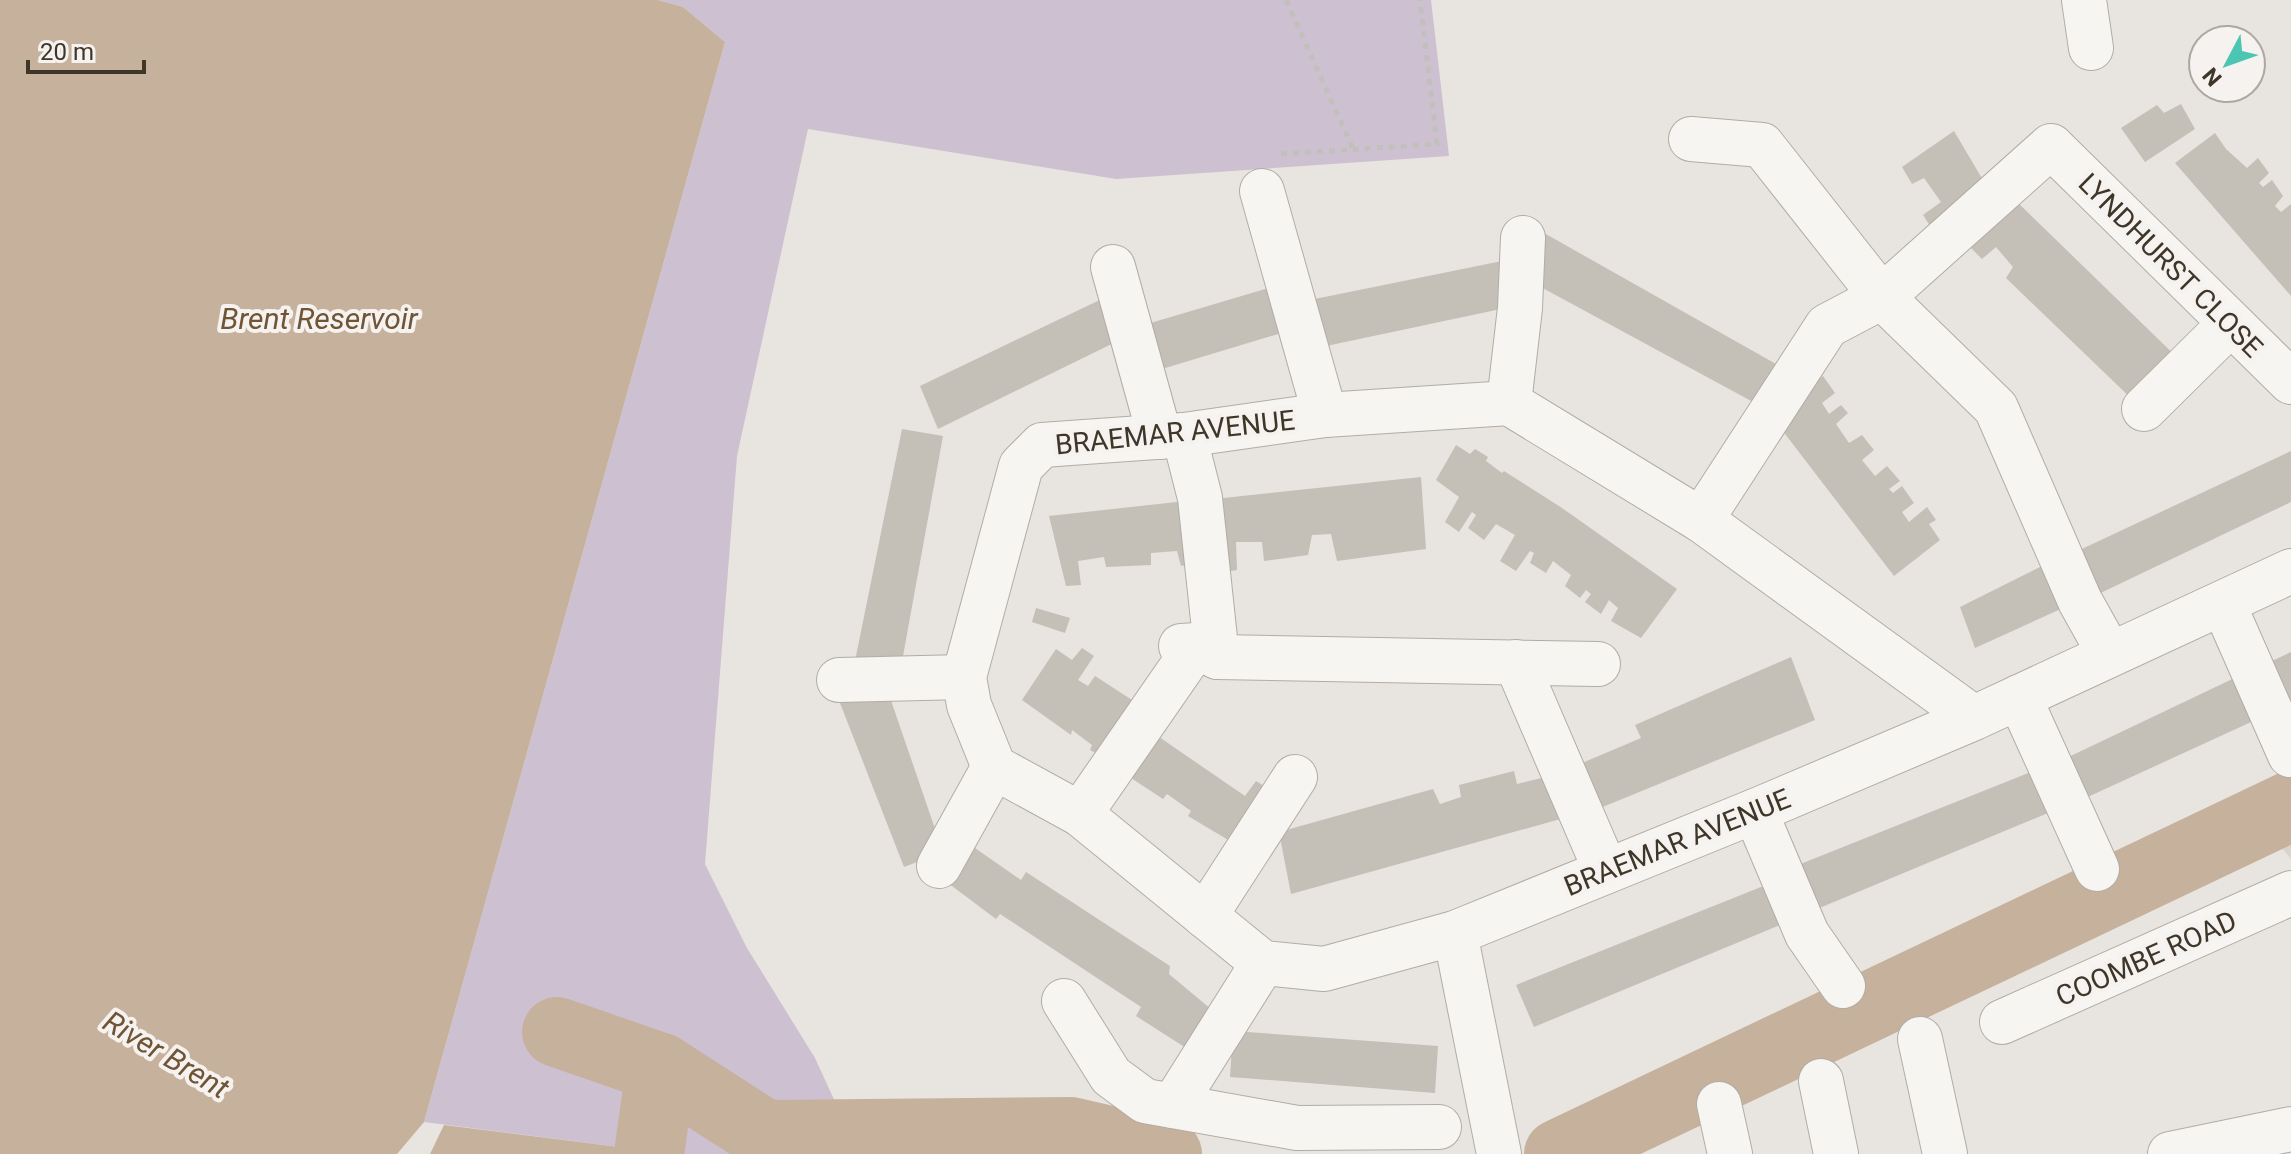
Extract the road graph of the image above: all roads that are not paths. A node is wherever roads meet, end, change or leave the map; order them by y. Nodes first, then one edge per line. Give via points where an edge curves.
1 (2084, 0) edge
2 (2091, 48) dead end
3 (1691, 139) dead end
4 (1262, 191) road end
5 (1523, 238) dead end
6 (1113, 267) dead end
7 (1882, 297) junction
8 (2230, 324) junction
9 (2287, 371) edge
10 (1509, 403) junction
11 (2144, 409) dead end
12 (1325, 415) junction
13 (1172, 436) junction
14 (1701, 520) junction
15 (2291, 571) edge
16 (2223, 603) junction
17 (1199, 649) junction
18 (2109, 653) junction
19 (1516, 662) junction
20 (1598, 664) dead end
21 (964, 677) junction
22 (839, 680) dead end
23 (2019, 697) junction
24 (1974, 718) junction
25 (2290, 755) edge
26 (994, 767) junction
27 (1295, 777) dead end
28 (1755, 811) junction
29 (1080, 814) junction
30 (939, 866) dead end
31 (1605, 869) junction
32 (2097, 869) dead end
33 (2291, 893) edge
34 (1205, 916) junction
35 (1455, 933) junction
36 (1263, 963) junction
37 (1843, 986) dead end
38 (1064, 1001) dead end
39 (2002, 1022) dead end
40 (1920, 1039) dead end
41 (1821, 1081) dead end
42 (1719, 1104) dead end
43 (1173, 1106) junction
44 (1439, 1127) dead end
45 (2291, 1129) edge
46 (1496, 1136) edge
47 (1730, 1154) edge
48 (1836, 1154) edge
49 (1945, 1154) edge
50 (2170, 1154) edge

1 - 2 street
3 - 7 street via 1762,145
4 - 12 street
5 - 10 street
6 - 13 street
7 - 8 street, LYNDHURST CLOSE via 2051,146
7 - 14 street via 1827,326
7 - 18 street via 1996,408 2080,601
8 - 9 street, LYNDHURST CLOSE
8 - 11 street
10 - 12 street, BRAEMAR AVENUE
10 - 14 street
12 - 13 street, BRAEMAR AVENUE
13 - 17 street via 1200,498
13 - 21 street, BRAEMAR AVENUE via 1042,445 1021,466
14 - 24 street
15 - 16 street, BRAEMAR AVENUE
16 - 18 street, BRAEMAR AVENUE
16 - 25 street
17 - 19 street
17 - 29 street
18 - 23 street, BRAEMAR AVENUE
19 - 20 street
19 - 31 street
21 - 22 street
21 - 26 street, BRAEMAR AVENUE via 969,705
23 - 24 street, BRAEMAR AVENUE
23 - 32 street
24 - 28 street, BRAEMAR AVENUE
26 - 29 street
26 - 30 street
27 - 34 street
28 - 31 street, BRAEMAR AVENUE
28 - 37 street via 1807,934
29 - 34 street
31 - 35 street, BRAEMAR AVENUE
33 - 39 street, COOMBE ROAD
34 - 36 street
35 - 36 street, BRAEMAR AVENUE via 1324,969
35 - 46 street
36 - 43 street
38 - 43 street via 1111,1076 1145,1101
40 - 49 street
41 - 48 street
42 - 47 street
43 - 44 street via 1297,1128
45 - 50 street

